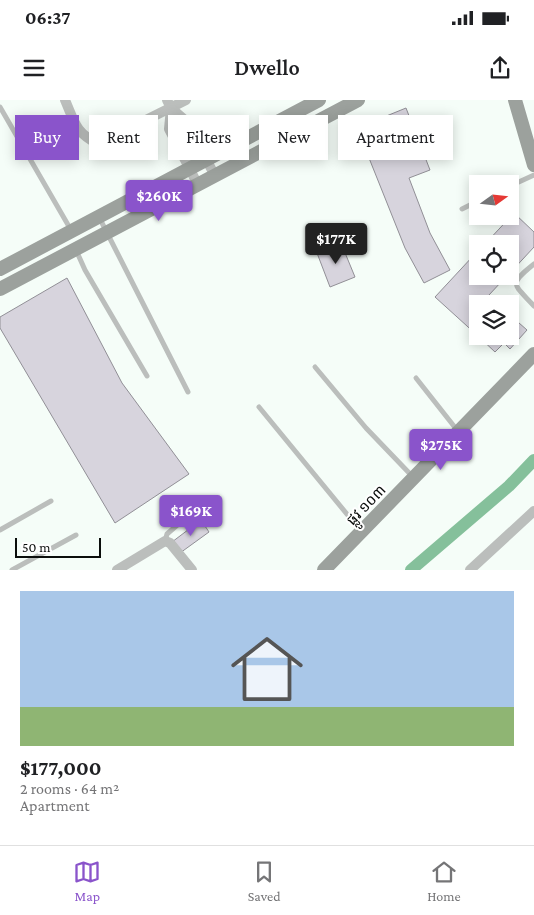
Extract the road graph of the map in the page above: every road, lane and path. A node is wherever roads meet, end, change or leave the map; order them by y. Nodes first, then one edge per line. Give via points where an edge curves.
1 (65, 100) edge
2 (186, 100) edge
3 (319, 100) edge
4 (358, 100) edge
5 (515, 100) edge
6 (169, 104) edge
7 (0, 107) edge
8 (180, 115) edge
9 (249, 138) edge
10 (207, 160) joint
11 (534, 165) edge
12 (190, 169) junction
13 (534, 175) edge
14 (215, 176) junction
15 (519, 182) edge
16 (198, 185) junction
17 (469, 206) edge
18 (462, 209) dead end
19 (99, 216) junction
20 (72, 231) junction
21 (106, 233) junction
22 (76, 249) junction
23 (35, 250) junction
24 (534, 264) edge
25 (43, 267) junction
26 (0, 269) edge
27 (0, 289) edge
28 (534, 306) edge
29 (534, 354) edge
30 (315, 367) dead end
31 (147, 376) dead end
32 (416, 378) dead end
33 (188, 392) dead end
34 (259, 407) dead end
35 (458, 432) junction
36 (414, 478) junction
37 (206, 500) dead end
38 (51, 501) dead end
39 (534, 511) edge
40 (0, 530) edge
41 (362, 532) junction
42 (76, 535) dead end
43 (165, 541) junction
44 (474, 569) edge
45 (12, 570) edge
46 (117, 570) edge
47 (192, 570) edge
48 (324, 570) edge

1 - 6 street via 76,127 98,144
2 - 6 street
3 - 9 main road
4 - 14 main road
5 - 11 main road
6 - 8 street
6 - 12 street via 169,129
7 - 20 lane
10 - 12 main road
10 - 14 street
12 - 16 street
12 - 19 main road
13 - 15 lane
14 - 16 main road
16 - 21 main road
17 - 18 lane
19 - 20 main road
19 - 21 lane
20 - 23 main road
21 - 22 main road
21 - 33 lane
22 - 25 main road
22 - 31 lane
23 - 25 main road
23 - 26 main road
24 - 28 lane via 515,282
25 - 27 main road
29 - 35 main road, ផ្លូវ ១០៣
30 - 36 lane via 366,428
32 - 35 lane
34 - 41 lane
35 - 36 main road, ផ្លូវ ១០៣
36 - 41 main road, ផ្លូវ ១០៣
37 - 43 lane via 167,534
38 - 40 lane
39 - 44 street
41 - 48 main road, ផ្លូវ ១០៣
42 - 45 lane
43 - 46 street
43 - 47 street

